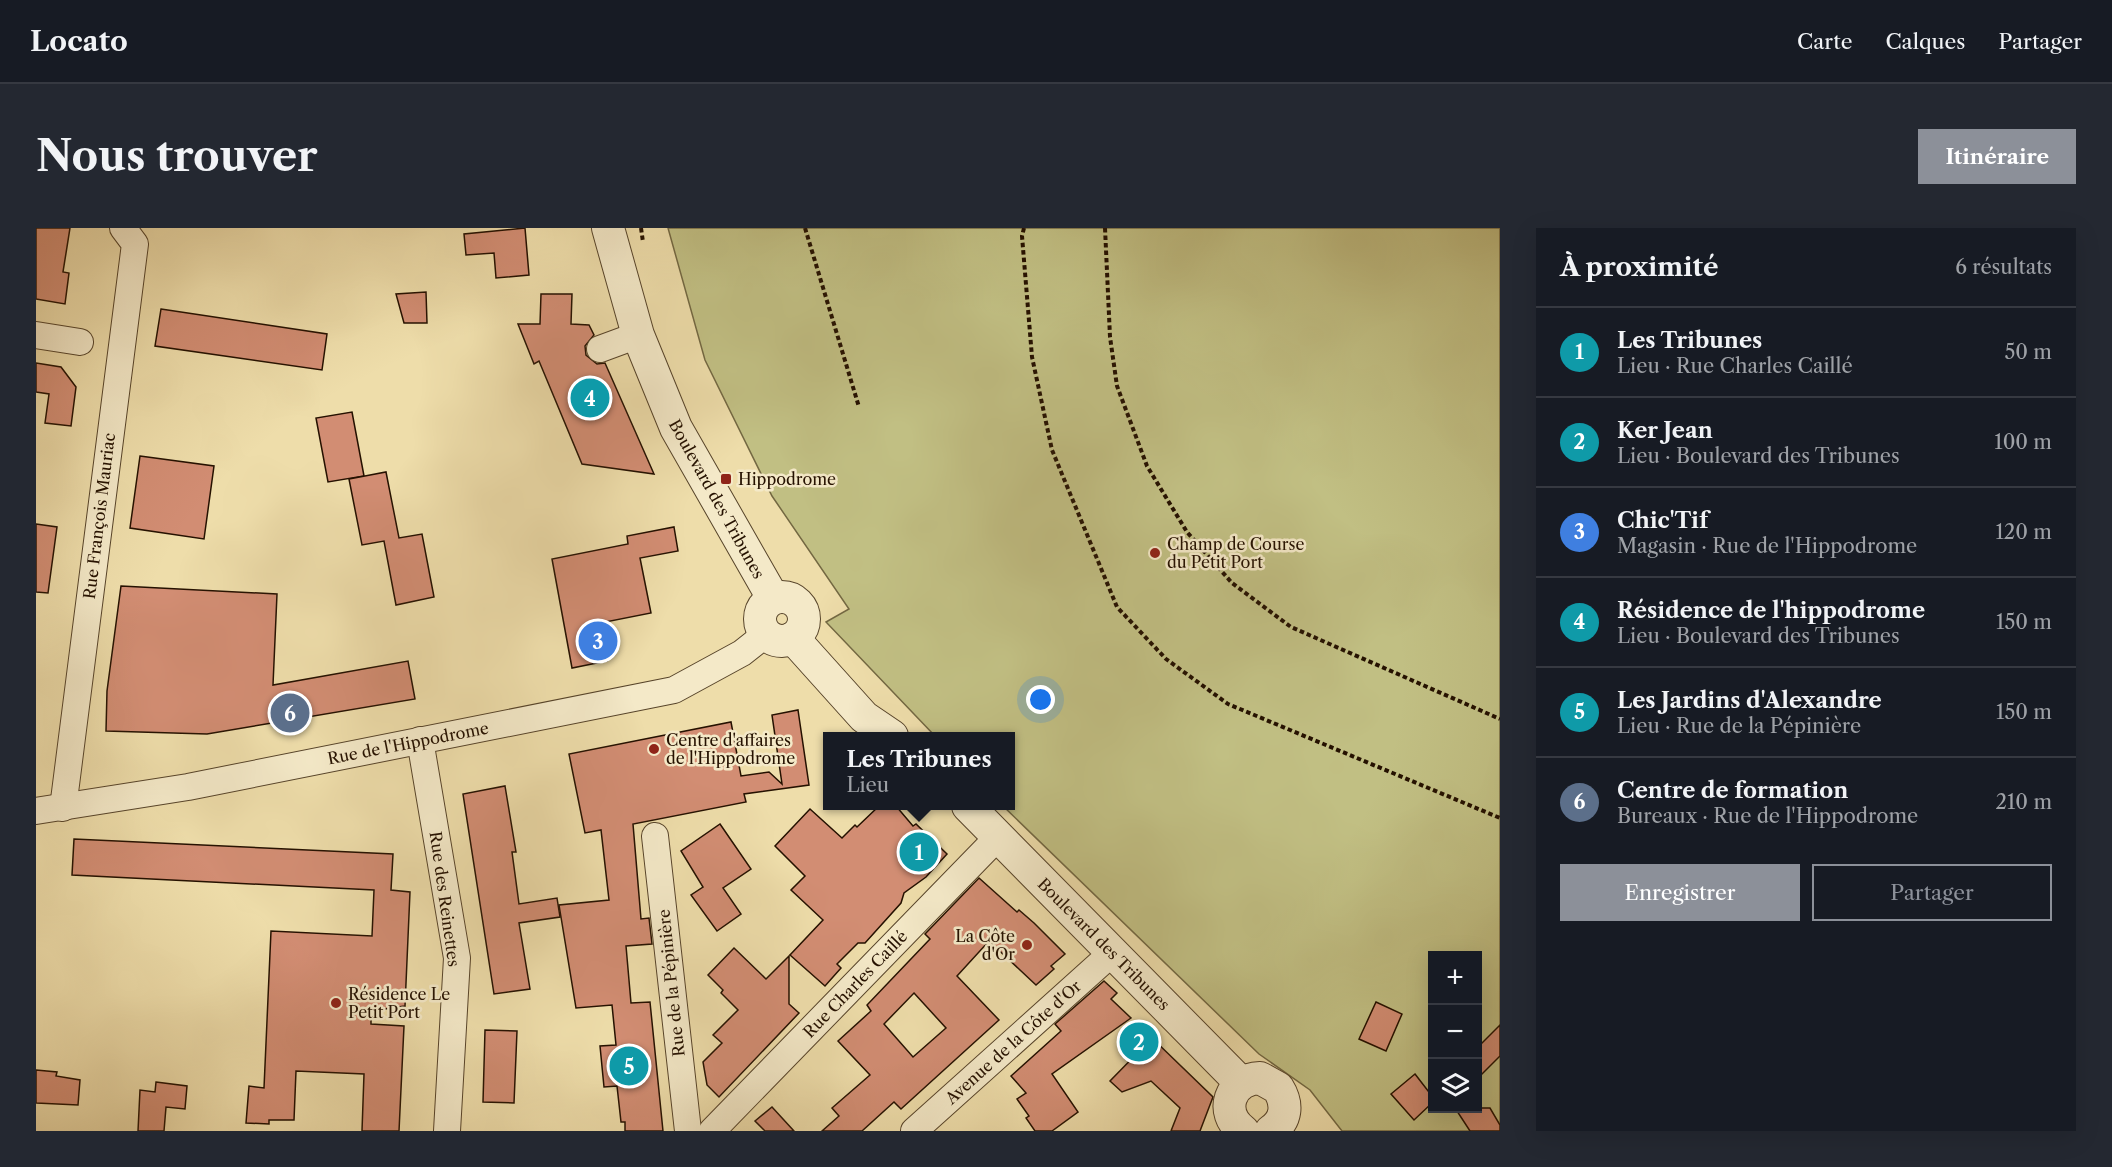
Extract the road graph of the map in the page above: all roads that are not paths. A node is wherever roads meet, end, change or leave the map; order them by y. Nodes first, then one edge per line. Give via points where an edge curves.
1 (123, 228) edge
2 (608, 228) edge
3 (36, 335) edge
4 (638, 335) junction
5 (80, 342) dead end
6 (600, 349) dead end
7 (780, 636) junction
8 (886, 732) edge
9 (420, 740) junction
10 (63, 808) junction
11 (972, 810) edge
12 (36, 811) edge
13 (655, 836) dead end
14 (998, 837) junction
15 (1112, 953) junction
16 (1241, 1083) junction
17 (1278, 1119) edge
18 (1237, 1129) edge
19 (447, 1131) edge
20 (688, 1131) edge
21 (712, 1131) edge
22 (914, 1131) edge
23 (1305, 1131) edge

1 - 10 street, Rue François Mauriac via 135,244
2 - 4 street, Boulevard des Tribunes
3 - 5 street
4 - 6 street
4 - 7 street, Boulevard des Tribunes via 676,428 773,598 788,597 800,605 805,619 803,627
7 - 8 street via 864,717
7 - 9 street, Rue de l'Hippodrome via 674,690
9 - 10 street, Rue de l'Hippodrome
9 - 19 street, Rue des Reinettes via 457,958
10 - 12 street, Rue de l'Hippodrome
11 - 14 street, Boulevard des Tribunes
13 - 20 street, Rue de la Pépinière
14 - 15 street, Boulevard des Tribunes
14 - 21 street, Rue Charles Caillé
15 - 16 street, Boulevard des Tribunes
15 - 22 street, Avenue de la Côte d'Or
16 - 17 street via 1250,1078 1270,1081 1278,1088
16 - 18 street via 1228,1103
17 - 23 street

